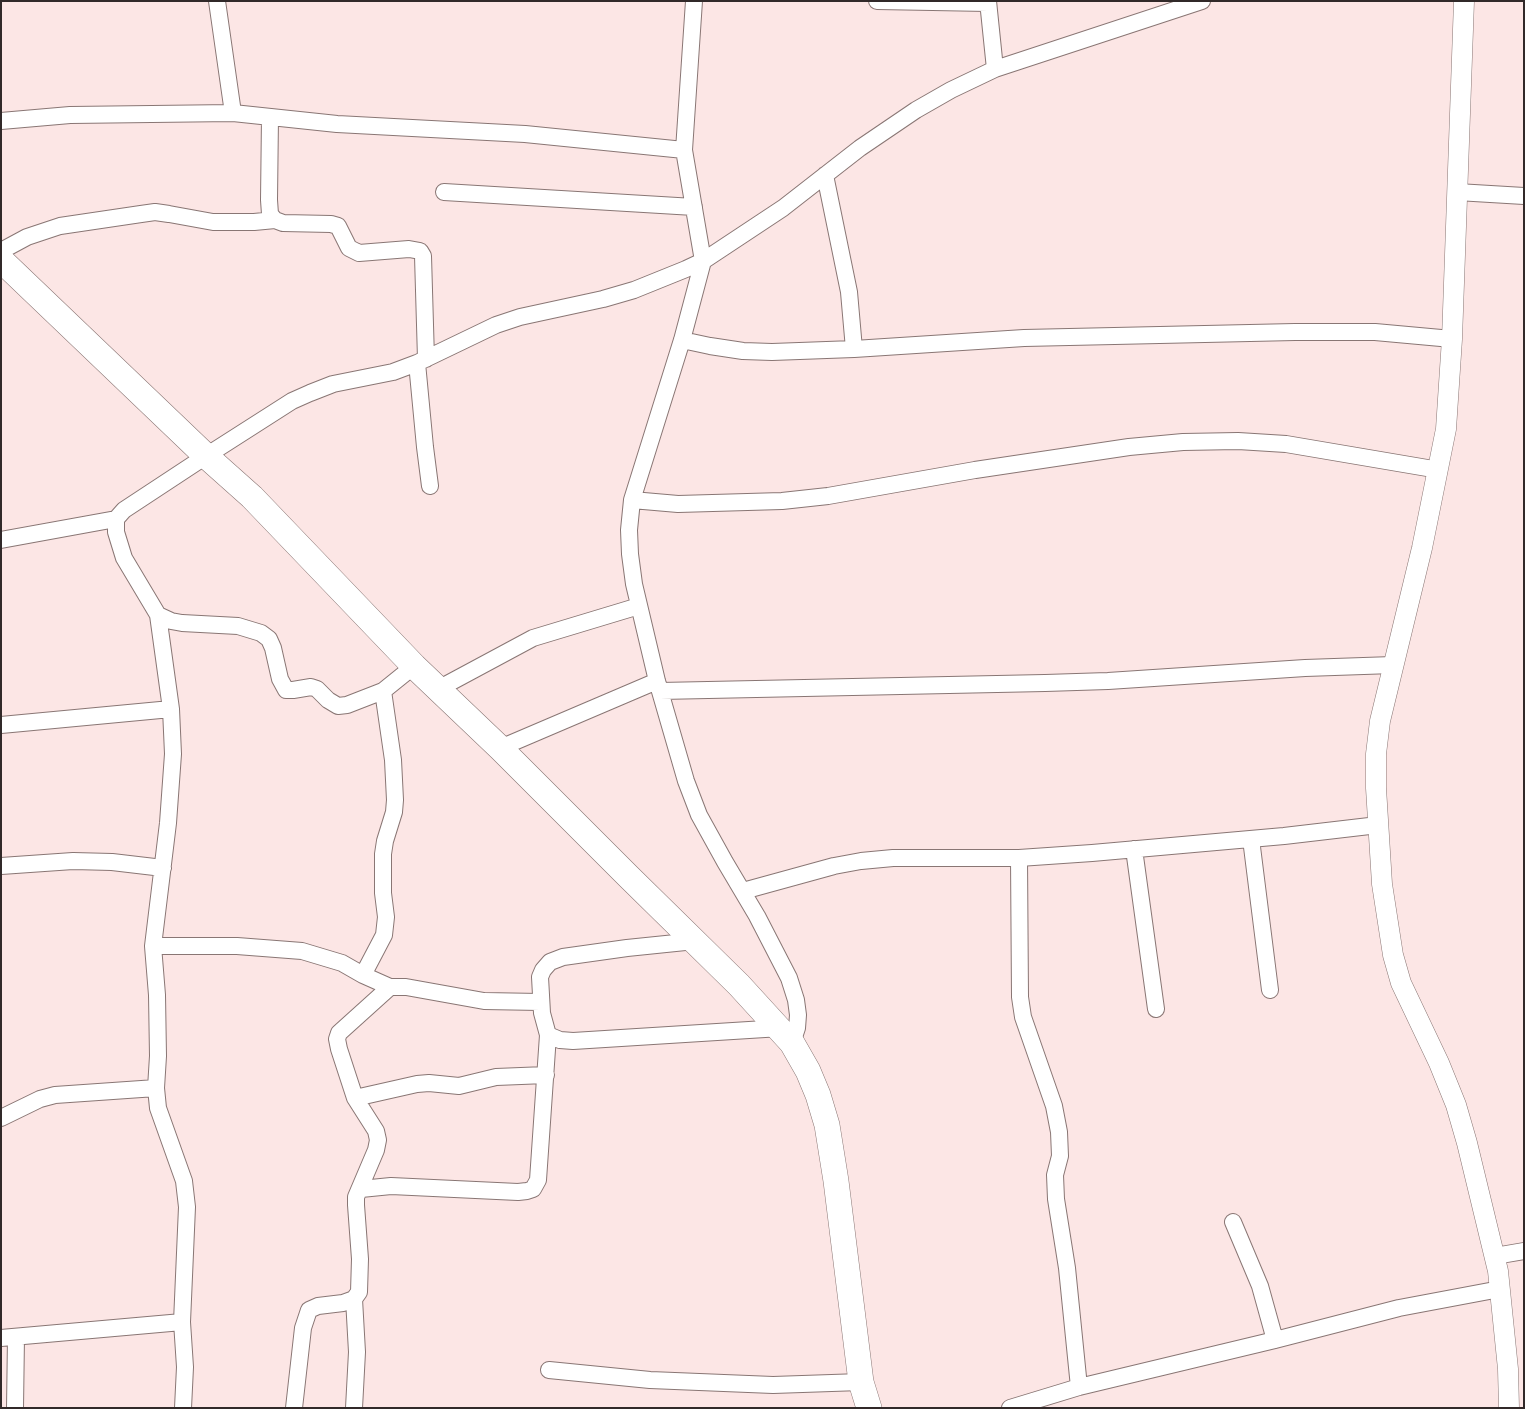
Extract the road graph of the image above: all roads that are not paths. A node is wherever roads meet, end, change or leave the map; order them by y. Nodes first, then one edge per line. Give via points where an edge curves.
1 (217, 1) edge
2 (694, 1) edge
3 (877, 1) edge
4 (1202, 1) edge
5 (1464, 1) edge
6 (988, 2) edge
7 (1171, 6) edge
8 (995, 69) junction
9 (233, 113) junction
10 (270, 117) junction
11 (1, 121) edge
12 (684, 150) junction
13 (825, 175) junction
14 (444, 192) dead end
15 (1458, 192) junction
16 (1516, 196) edge
17 (694, 207) junction
18 (274, 220) junction
19 (1, 251) edge
20 (1, 260) edge
21 (703, 261) junction
22 (1452, 339) junction
23 (682, 340) junction
24 (854, 349) junction
25 (422, 361) junction
26 (206, 456) junction
27 (1439, 470) junction
28 (430, 486) dead end
29 (632, 500) junction
30 (116, 519) junction
31 (1, 540) edge
32 (639, 606) junction
33 (158, 615) junction
34 (1392, 665) junction
35 (414, 666) junction
36 (659, 686) junction
37 (438, 689) junction
38 (383, 690) junction
39 (172, 709) junction
40 (1, 725) edge
41 (500, 748) junction
42 (1378, 825) junction
43 (1251, 839) junction
44 (1134, 849) junction
45 (1019, 858) junction
46 (1, 866) edge
47 (163, 868) junction
48 (743, 891) junction
49 (695, 941) junction
50 (152, 946) junction
51 (363, 975) junction
52 (390, 986) junction
53 (1270, 990) dead end
54 (540, 1002) junction
55 (1156, 1009) dead end
56 (548, 1035) junction
57 (786, 1035) junction
58 (546, 1075) junction
59 (156, 1088) junction
60 (355, 1098) junction
61 (1, 1118) edge
62 (361, 1189) junction
63 (1233, 1222) dead end
64 (1524, 1251) edge
65 (1495, 1256) junction
66 (1500, 1289) junction
67 (354, 1299) junction
68 (182, 1322) junction
69 (9, 1337) edge
70 (1276, 1340) junction
71 (549, 1370) dead end
72 (861, 1382) junction
73 (1079, 1388) junction
74 (1033, 1404) edge
75 (15, 1408) edge
76 (183, 1408) edge
77 (294, 1408) edge
78 (354, 1408) edge
79 (869, 1408) edge
80 (1010, 1408) edge
81 (1509, 1408) edge

1 - 9 street
2 - 12 street
3 - 6 street
4 - 7 street
5 - 15 street
6 - 8 street
7 - 8 street
8 - 13 street via 916,110
9 - 10 street
9 - 11 street via 70,115
10 - 12 street via 337,124 525,134
10 - 18 street via 269,200
12 - 17 street
13 - 21 street via 783,208
13 - 24 street via 850,292
14 - 17 street
15 - 16 street
15 - 22 street
17 - 21 street
18 - 19 street via 213,222 154,212 60,226 27,237
18 - 25 street via 338,226 349,248 359,253 420,251 423,256
20 - 26 main road
21 - 23 street
21 - 25 street via 634,290 512,320
22 - 24 street via 1375,332 1295,332 1024,338
22 - 27 street via 1446,429
23 - 24 street via 772,352
23 - 29 street
25 - 26 street via 393,372 333,384 310,393
25 - 28 street
26 - 30 street via 124,510
26 - 35 main road via 252,497
27 - 29 street via 1286,444 1183,442 1129,447 782,501 678,504
27 - 34 street
29 - 32 street via 630,554
30 - 31 street
30 - 33 street via 116,532 124,558
32 - 36 street
32 - 37 street via 533,638
33 - 38 street via 182,623 238,626 261,633 273,648 286,690 311,687 338,706
33 - 39 street
34 - 36 street via 1108,681
34 - 42 street via 1376,754
35 - 37 main road
35 - 38 street
36 - 41 street
36 - 48 street via 686,780 700,815
37 - 41 main road
38 - 51 street via 395,800 383,854 384,935
39 - 40 street
39 - 47 street via 173,754
41 - 49 main road
42 - 43 street
42 - 65 street via 1382,884 1393,955 1401,983 1440,1063 1456,1105
43 - 44 street
43 - 53 street
44 - 45 street
44 - 55 street
45 - 48 street via 861,861
45 - 73 street via 1020,997 1023,1017 1047,1080 1059,1132 1056,1199 1067,1268
46 - 47 street via 102,862
47 - 50 street
48 - 57 street via 790,978 798,1014 797,1028
49 - 54 street via 609,950 550,962 540,977
49 - 57 main road
50 - 51 street via 237,946 302,952 342,963
50 - 59 street via 157,995
51 - 52 street
52 - 54 street via 484,1001
52 - 60 street via 339,1032 339,1048
54 - 56 street
56 - 57 street via 574,1041
56 - 58 street
57 - 72 main road via 808,1071 827,1125
58 - 60 street via 496,1077 459,1086 417,1084
58 - 62 street via 538,1180 533,1189 518,1192 399,1186
59 - 61 street via 55,1095
59 - 68 street via 158,1108 184,1180 187,1207
60 - 62 street via 376,1131 378,1140
62 - 67 street via 356,1197 359,1292
63 - 70 street via 1260,1286
64 - 65 street
65 - 66 street
66 - 70 street via 1399,1308
66 - 81 street
67 - 77 street via 309,1310 303,1328
67 - 78 street via 357,1352
68 - 69 street
68 - 76 street
69 - 75 street
70 - 73 street
71 - 72 street via 650,1380 773,1385
72 - 79 main road
73 - 74 street
74 - 80 street

